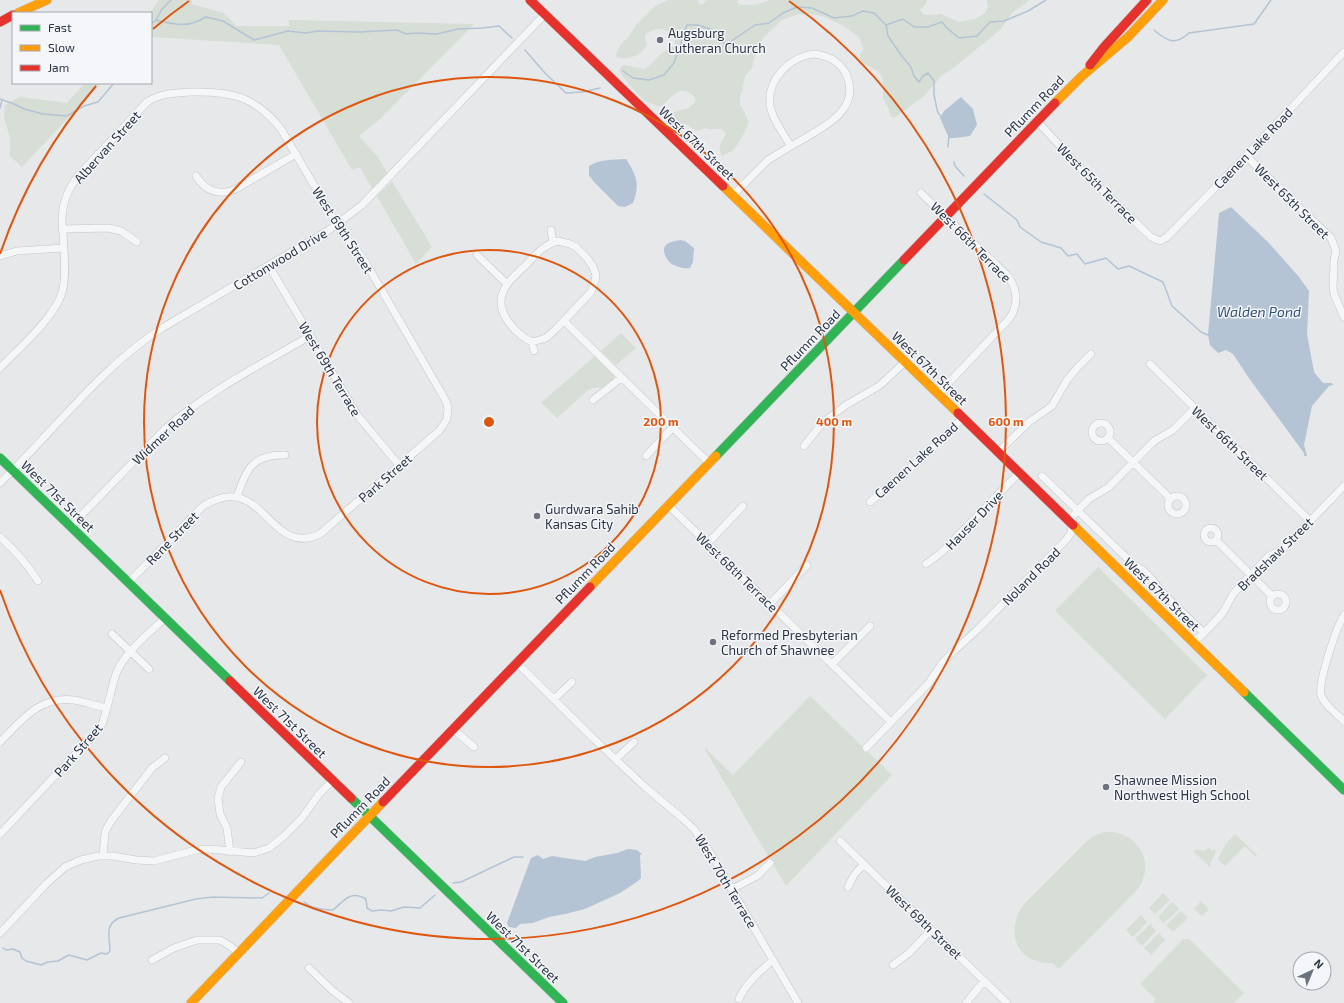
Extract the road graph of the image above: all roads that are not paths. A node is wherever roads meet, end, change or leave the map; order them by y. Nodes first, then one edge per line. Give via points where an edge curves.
1 (47, 0) edge
2 (530, 0) edge
3 (1147, 0) edge
4 (1163, 0) edge
5 (20, 12) edge
6 (545, 14) junction
7 (12, 16) edge
8 (0, 22) edge
9 (1344, 52) edge
10 (1082, 76) junction
11 (170, 93) joint
12 (1037, 121) junction
13 (791, 146) junction
14 (296, 154) junction
15 (1246, 156) junction
16 (196, 176) dead end
17 (922, 193) dead end
18 (733, 196) junction
19 (947, 217) junction
20 (337, 224) junction
21 (62, 228) junction
22 (551, 230) dead end
23 (1160, 241) joint
24 (137, 242) dead end
25 (553, 242) junction
26 (63, 248) junction
27 (477, 255) dead end
28 (0, 256) edge
29 (269, 266) junction
30 (507, 284) junction
31 (854, 313) junction
32 (1344, 317) edge
33 (564, 321) junction
34 (310, 336) junction
35 (532, 342) junction
36 (534, 351) dead end
37 (1092, 354) dead end
38 (905, 362) junction
39 (1150, 364) dead end
40 (0, 368) edge
41 (621, 378) junction
42 (938, 394) junction
43 (593, 400) dead end
44 (1194, 409) junction
45 (963, 418) junction
46 (446, 419) joint
47 (672, 428) junction
48 (1108, 438) dead end
49 (804, 446) dead end
50 (998, 452) junction
51 (284, 455) dead end
52 (646, 456) dead end
53 (0, 458) edge
54 (709, 462) junction
55 (1132, 463) junction
56 (399, 465) junction
57 (13, 471) junction
58 (1019, 473) junction
59 (1042, 476) dead end
60 (0, 483) edge
61 (1344, 486) edge
62 (237, 497) junction
63 (1171, 499) dead end
64 (870, 502) dead end
65 (668, 505) junction
66 (743, 506) dead end
67 (1078, 510) junction
68 (1310, 521) junction
69 (1072, 524) junction
70 (70, 527) junction
71 (0, 537) edge
72 (1216, 540) dead end
73 (708, 543) junction
74 (926, 564) dead end
75 (807, 565) dead end
76 (1250, 575) junction
77 (38, 581) dead end
78 (128, 583) junction
79 (1272, 596) dead end
80 (770, 604) junction
81 (1344, 615) edge
82 (165, 618) junction
83 (870, 626) dead end
84 (1204, 633) junction
85 (112, 634) dead end
86 (1192, 641) junction
87 (131, 652) junction
88 (517, 662) junction
89 (832, 664) junction
90 (149, 668) dead end
91 (572, 682) dead end
92 (554, 699) junction
93 (107, 708) junction
94 (1344, 720) edge
95 (891, 722) junction
96 (453, 729) junction
97 (0, 742) edge
98 (634, 742) dead end
99 (474, 747) dead end
100 (866, 748) dead end
101 (165, 758) dead end
102 (616, 759) junction
103 (241, 762) dead end
104 (332, 781) junction
105 (1343, 786) edge
106 (369, 816) junction
107 (0, 834) edge
108 (840, 841) dead end
109 (230, 852) junction
110 (104, 856) junction
111 (770, 863) dead end
112 (864, 864) junction
113 (848, 887) dead end
114 (732, 890) junction
115 (932, 930) junction
116 (0, 933) edge
117 (238, 953) junction
118 (152, 960) dead end
119 (772, 960) junction
120 (893, 965) dead end
121 (309, 968) dead end
122 (984, 981) junction
123 (739, 999) dead end
124 (191, 1003) edge
125 (349, 1003) edge
126 (563, 1003) edge
127 (798, 1003) edge
128 (966, 1003) edge
129 (1007, 1003) edge

1 - 5 street
2 - 6 street, West 67th Street
3 - 10 street, Pflumm Road
4 - 10 street, Pflumm Road via 1128,37
6 - 18 street, West 67th Street
6 - 20 street, Cottonwood Drive via 373,194
7 - 8 street
9 - 15 street, Caenen Lake Road
10 - 12 street, Pflumm Road
11 - 14 street, West 69th Street via 215,92 248,100 273,119
11 - 21 street, Albervan Street via 147,102 78,175 71,185 62,209
12 - 19 street, Pflumm Road
12 - 23 street, West 65th Terrace via 1085,173 1151,236
13 - 13 street via 837,117 846,107 849,80 834,60 824,55 806,54 787,65 771,90 771,111
13 - 18 street via 768,160
14 - 16 street via 228,192 210,190
14 - 20 street, West 69th Street
15 - 23 street, Caenen Lake Road via 1167,237
15 - 32 street, West 65th Street via 1337,244 1333,288
17 - 19 street, West 66th Terrace
18 - 31 street, West 67th Street
19 - 31 street, Pflumm Road
19 - 42 street, West 66th Terrace via 1011,280 1016,293 1015,308 1009,319
20 - 29 street, Cottonwood Drive
20 - 46 street, West 69th Street via 347,241 363,258 446,401
21 - 24 street via 109,228 121,231
21 - 26 street, Albervan Street
22 - 25 street
25 - 30 street via 532,258
25 - 33 street via 564,241 581,251 596,275 590,292
26 - 28 street via 17,251
26 - 40 street, Albervan Street via 64,282 57,305 45,322
27 - 30 street
29 - 34 street, West 69th Terrace
29 - 57 street, Cottonwood Drive via 162,328 136,346
30 - 35 street via 502,297 504,314 518,333
31 - 38 street, West 67th Street
31 - 54 street, Pflumm Road
33 - 35 street via 546,338
33 - 41 street
34 - 56 street, West 69th Terrace via 358,416
34 - 70 street, Widmer Road via 215,391 181,415
35 - 36 street
37 - 50 street via 1067,380 1052,406 1029,422
38 - 42 street, West 67th Street
38 - 49 street via 879,386 830,417
39 - 44 street, West 66th Street
41 - 43 street
41 - 47 street
42 - 45 street, West 67th Street
44 - 55 street, Noland Road via 1173,430 1154,441
44 - 68 street, West 66th Street
45 - 50 street, West 67th Street
45 - 64 street, Caenen Lake Road via 923,457
46 - 56 street, Park Street via 439,431
47 - 52 street
47 - 54 street
48 - 55 street
50 - 58 street, West 67th Street
51 - 62 street via 266,456 254,464 242,480
53 - 57 street, West 71st Street
54 - 65 street, Pflumm Road
55 - 63 street
55 - 67 street, Noland Road via 1109,487 1089,499
56 - 62 street, Park Street via 320,534 306,539 282,532 254,505
57 - 60 street, Cottonwood Drive
57 - 70 street, West 71st Street
58 - 69 street, West 67th Street
58 - 74 street, Hauser Drive via 942,552
59 - 67 street, West 67th Street
61 - 68 street, Bradshaw Street
62 - 78 street, Rene Street via 213,499 203,506
65 - 73 street, West 68th Terrace
65 - 88 street, Pflumm Road
66 - 73 street
67 - 69 street, Noland Road via 1073,516
67 - 84 street, West 67th Street
68 - 76 street, Bradshaw Street via 1283,549 1269,556
69 - 86 street, West 67th Street
69 - 95 street, Noland Road via 1071,533 1066,540 943,662 928,684
70 - 78 street, West 71st Street
71 - 77 street via 28,566
72 - 76 street
73 - 80 street, West 68th Terrace
75 - 80 street
76 - 79 street
76 - 84 street, Bradshaw Street via 1233,594 1226,609
78 - 82 street, West 71st Street
80 - 89 street, West 68th Terrace
81 - 94 street via 1334,637 1320,684 1321,696
82 - 87 street, Park Street
82 - 104 street, West 71st Street
83 - 89 street
84 - 86 street, Bradshaw Street
85 - 87 street
86 - 105 street, West 67th Street
87 - 90 street
87 - 93 street, Park Street via 116,674
88 - 92 street, West 70th Terrace
88 - 96 street, Pflumm Road
89 - 95 street, West 68th Terrace
91 - 92 street
92 - 102 street, West 70th Terrace
93 - 97 street via 75,700 52,702 32,710
93 - 107 street, Park Street via 103,722 91,738
95 - 100 street, Noland Road
96 - 99 street
96 - 106 street, Pflumm Road
98 - 102 street
101 - 110 street via 152,768 110,821 105,832
102 - 114 street, West 70th Terrace via 694,829
103 - 109 street via 221,787 218,798 220,814 227,828
104 - 106 street, West 71st Street
104 - 109 street via 302,818 269,848 254,853
106 - 117 street, Pflumm Road
106 - 126 street, West 71st Street
108 - 112 street, West 69th Street
109 - 110 street via 196,850 154,861
110 - 116 street via 81,860 65,867
111 - 114 street via 757,876
112 - 113 street
112 - 115 street, West 69th Street
114 - 119 street, West 70th Terrace
115 - 120 street
115 - 122 street, West 69th Street
117 - 118 street via 220,940 197,940 174,948
117 - 124 street, Pflumm Road
119 - 123 street via 753,978
119 - 127 street, West 70th Terrace
121 - 125 street
122 - 128 street
122 - 129 street, West 69th Street

